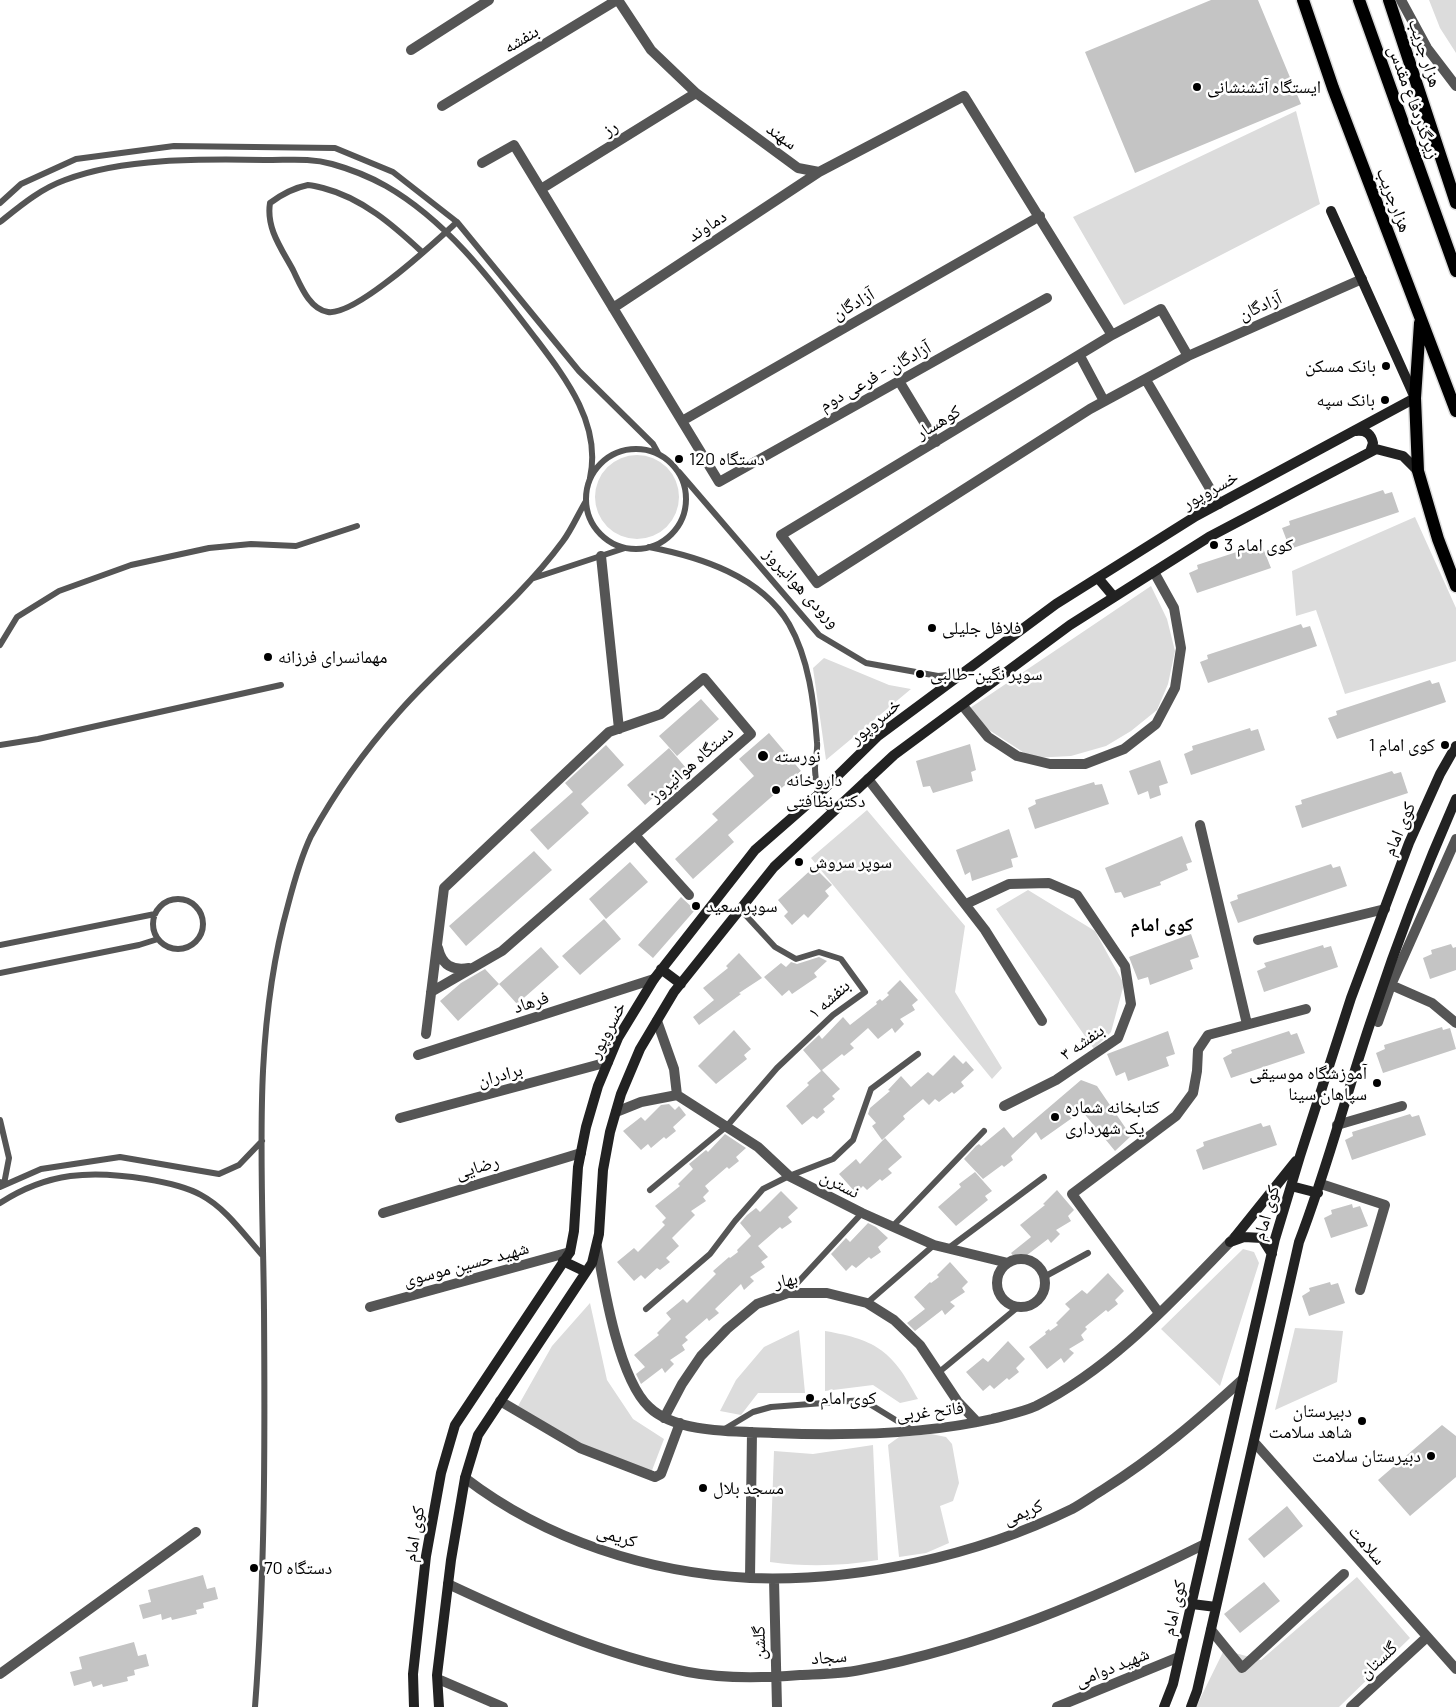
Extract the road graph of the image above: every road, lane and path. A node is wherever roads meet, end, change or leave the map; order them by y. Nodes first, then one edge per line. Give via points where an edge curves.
1 (488, 0) edge
2 (617, 0) edge
3 (1302, 0) edge
4 (1359, 0) edge
5 (1389, 0) edge
6 (1401, 0) edge
7 (411, 50) dead end
8 (1456, 86) edge
9 (696, 93) junction
10 (442, 106) dead end
11 (482, 162) dead end
12 (819, 172) junction
13 (541, 189) junction
14 (0, 203) edge
15 (1456, 203) edge
16 (1331, 210) dead end
17 (1040, 216) junction
18 (0, 222) edge
19 (456, 222) junction
20 (445, 232) junction
21 (422, 252) junction
22 (1456, 271) edge
23 (1362, 279) junction
24 (1047, 298) dead end
25 (613, 308) junction
26 (1420, 320) junction
27 (1112, 335) junction
28 (1080, 356) junction
29 (1188, 356) junction
30 (1146, 380) junction
31 (898, 381) junction
32 (1415, 398) junction
33 (1104, 401) junction
34 (1456, 411) edge
35 (682, 421) junction
36 (1356, 431) junction
37 (936, 442) junction
38 (1370, 452) junction
39 (658, 453) junction
40 (1418, 471) junction
41 (679, 472) junction
42 (590, 478) junction
43 (586, 501) junction
44 (1219, 504) junction
45 (357, 526) dead end
46 (781, 536) joint
47 (650, 547) junction
48 (625, 548) junction
49 (601, 556) junction
50 (1154, 572) junction
51 (532, 578) junction
52 (1098, 578) junction
53 (1456, 586) edge
54 (1114, 597) junction
55 (0, 645) edge
56 (964, 673) junction
57 (281, 685) dead end
58 (963, 706) junction
59 (619, 729) junction
60 (0, 745) edge
61 (1456, 746) edge
62 (868, 779) junction
63 (818, 795) junction
64 (1456, 799) edge
65 (834, 810) junction
66 (1200, 825) dead end
67 (635, 835) junction
68 (1456, 839) edge
69 (689, 895) dead end
70 (966, 904) junction
71 (740, 909) junction
72 (1385, 909) junction
73 (155, 914) junction
74 (158, 938) junction
75 (437, 940) junction
76 (1258, 940) dead end
77 (0, 945) edge
78 (475, 966) junction
79 (661, 970) junction
80 (0, 973) edge
81 (654, 979) junction
82 (681, 984) junction
83 (1391, 985) junction
84 (431, 992) junction
85 (1379, 998) junction
86 (1306, 1009) dead end
87 (657, 1021) junction
88 (1042, 1021) dead end
89 (1378, 1022) dead end
90 (1456, 1023) edge
91 (1247, 1024) junction
92 (426, 1034) dead end
93 (918, 1054) dead end
94 (418, 1055) dead end
95 (608, 1062) junction
96 (677, 1095) junction
97 (1004, 1106) dead end
98 (1402, 1106) dead end
99 (616, 1112) junction
100 (400, 1118) dead end
101 (0, 1120) edge
102 (1337, 1125) junction
103 (726, 1126) junction
104 (984, 1131) dead end
105 (262, 1141) junction
106 (581, 1153) junction
107 (1300, 1156) junction
108 (788, 1176) junction
109 (1044, 1177) dead end
110 (1, 1184) edge
111 (1291, 1186) junction
112 (1320, 1188) junction
113 (650, 1190) dead end
114 (0, 1203) edge
115 (383, 1213) dead end
116 (862, 1213) junction
117 (892, 1227) junction
118 (1232, 1239) junction
119 (934, 1245) junction
120 (597, 1247) junction
121 (950, 1247) junction
122 (570, 1252) junction
123 (1088, 1253) dead end
124 (1272, 1254) junction
125 (263, 1256) junction
126 (563, 1261) junction
127 (1008, 1263) junction
128 (589, 1267) junction
129 (1044, 1277) junction
130 (1360, 1290) dead end
131 (788, 1293) junction
132 (867, 1302) junction
133 (370, 1307) dead end
134 (1018, 1307) junction
135 (646, 1309) dead end
136 (1159, 1313) junction
137 (938, 1373) junction
138 (1243, 1378) junction
139 (500, 1401) junction
140 (664, 1418) junction
141 (977, 1422) junction
142 (680, 1423) junction
143 (722, 1430) junction
144 (912, 1430) junction
145 (752, 1432) junction
146 (1254, 1442) junction
147 (465, 1478) junction
148 (196, 1532) dead end
149 (1205, 1544) junction
150 (1344, 1574) dead end
151 (750, 1578) junction
152 (774, 1579) junction
153 (448, 1584) junction
154 (1192, 1604) junction
155 (1216, 1607) junction
156 (1211, 1630) junction
157 (1427, 1637) junction
158 (1179, 1657) junction
159 (1456, 1668) edge
160 (0, 1674) edge
161 (776, 1677) junction
162 (438, 1679) junction
163 (1354, 1706) edge
164 (255, 1707) edge
165 (414, 1707) edge
166 (439, 1707) edge
167 (503, 1707) edge
168 (777, 1707) edge
169 (1057, 1707) edge
170 (1164, 1707) edge
171 (1191, 1707) edge

1 - 7 street
2 - 9 street, سهند via 651,50
2 - 10 street, بنفشه
3 - 26 main road, هزارجریب
4 - 22 main road, زیرگذردفاع مقدس
5 - 15 main road, هزار جریب
6 - 8 street via 1427,48
9 - 12 street, سهند via 798,168
9 - 13 street, رز
11 - 13 street via 514,145
12 - 17 street via 964,96
12 - 25 street, دماوند
13 - 25 street
14 - 19 lane via 21,184 76,159 174,146 335,148 393,172
16 - 23 street
17 - 27 street
17 - 35 street, آزادگان
18 - 20 lane via 47,188 100,170 175,162 307,160 331,164 385,186
19 - 20 lane
19 - 39 lane via 579,370 653,444
20 - 21 lane
20 - 42 lane via 484,271 566,380 587,420 592,447
21 - 21 lane via 376,213 333,191 310,185 285,192 270,203 268,217 273,231 301,286 314,306 328,312 346,309 366,297
23 - 29 street, آزادگان
23 - 32 street
24 - 31 street, آزادگان - فرعی دوم
25 - 35 street
26 - 32 main road
26 - 34 main road, هزارجریب
27 - 28 street, کوهسار
27 - 29 street, کوهسار via 1161,309
28 - 33 street
28 - 37 street, کوهسار
29 - 30 street, آزادگان
30 - 33 street, آزادگان
30 - 44 street
31 - 35 street, آزادگان - فرعی دوم via 720,482
31 - 37 street
32 - 36 street, خسروپور
32 - 40 main road
33 - 46 street, آزادگان via 817,583
36 - 38 street via 1369,434 1373,443
36 - 44 street, خسروپور
37 - 46 street, کوهسار
38 - 40 street via 1376,450 1403,456
38 - 50 street via 1209,537
39 - 41 lane
39 - 42 lane via 636,449 619,452 604,460
40 - 53 main road
41 - 47 lane via 686,494 683,517 670,536
41 - 56 lane, ورودی هوانیروز via 820,635 866,663 938,676
42 - 43 lane
43 - 48 lane via 594,527 608,540
43 - 51 lane via 565,538
44 - 52 street, خسروپور
45 - 55 lane via 296,546 251,544 209,548 131,565 58,591 17,617
47 - 48 lane
47 - 63 lane via 707,562 739,576 768,599 788,623 802,655 811,692
48 - 49 lane
49 - 51 lane
49 - 59 street
50 - 54 street
50 - 58 street via 1176,616 1181,648 1175,688 1156,724 1124,749 1085,764 1050,764 1017,756 988,737
51 - 105 lane via 399,712 352,770 310,840 278,942 264,1032
52 - 54 street
52 - 56 street, خسروپور via 1056,604
54 - 58 street via 1070,625
56 - 63 street, خسروپور via 878,736
57 - 60 lane
58 - 62 street via 894,755
59 - 67 street, دستگاه هوانیروز via 661,714 704,678 750,734
59 - 75 street, دستگاه هوانیروز via 609,732 444,888
61 - 72 street, کوی امام via 1409,844
62 - 65 street
62 - 70 street
63 - 65 street
63 - 79 street, خسروپور via 755,850
64 - 85 street via 1432,852
65 - 71 street via 774,866
66 - 91 street
67 - 69 street
67 - 78 street, دستگاه هوانیروز via 502,951
68 - 83 street
70 - 88 street
70 - 97 street, بنفشه ۳ via 1009,884 1048,883 1077,895 1125,966 1132,1004 1118,1038 1056,1080
71 - 82 street
71 - 103 lane, بنفشه ۱ via 775,947 796,958 819,952 841,960 865,992 833,1014 777,1068
72 - 76 street
72 - 107 street, کوی امام
73 - 74 lane via 154,931
73 - 74 lane via 166,902 181,899 196,906 202,921 199,937 187,947 171,948
73 - 77 lane
74 - 80 lane via 139,945
75 - 78 street, دستگاه هوانیروز via 443,962 450,968
75 - 84 street, دستگاه هوانیروز
78 - 84 street, دستگاه هوانیروز
79 - 81 street, خسروپور
79 - 82 street
81 - 94 street, فرهاد
81 - 95 street, خسروپور via 618,1038
82 - 87 street
83 - 85 street
83 - 89 street
83 - 90 street via 1432,1002
84 - 92 street, دستگاه هوانیروز
85 - 102 street
86 - 91 street
87 - 96 street via 674,1069
87 - 99 street via 640,1049
91 - 136 street via 1208,1034 1198,1050 1193,1092 1176,1116 1072,1194
93 - 108 lane via 871,1089 853,1140 833,1159
95 - 100 street, برادران
95 - 106 street, خسروپور via 598,1086
96 - 99 street via 641,1102
96 - 103 street, نسترن
98 - 102 street
99 - 120 street via 603,1170
101 - 110 lane via 9,1158
102 - 112 street
103 - 108 street, نسترن via 758,1146
103 - 113 lane
104 - 117 lane
105 - 110 lane via 239,1165 219,1174 120,1157 42,1169
105 - 125 lane
106 - 115 street, رضایی
106 - 122 street, خسروپور
107 - 111 street, کوی امام
107 - 118 street
108 - 116 street, نسترن
108 - 135 lane via 763,1189 710,1254
109 - 121 lane
111 - 112 street
111 - 124 street, کوی امام
112 - 130 street via 1385,1205
112 - 146 street via 1300,1242
114 - 125 lane via 54,1178 112,1173 161,1181 201,1195 227,1214
116 - 117 street, نسترن
116 - 131 lane
117 - 119 street, نسترن
118 - 124 street via 1262,1238
118 - 136 street, فاتح غربی
119 - 121 street, نسترن
119 - 132 lane
120 - 128 street
120 - 140 street, فاتح غربی via 615,1334 628,1369 638,1394
121 - 127 street, نسترن
122 - 126 street, کوی امام
122 - 133 street, شهید حسین موسوی
123 - 129 lane
124 - 138 street, کوی امام
125 - 164 lane via 261,1632
126 - 128 street
126 - 165 street, کوی امام via 455,1425 441,1473 426,1556 413,1674
127 - 129 street via 1022,1259 1030,1261 1036,1264
127 - 134 street via 1001,1268 996,1284 1003,1299
128 - 139 street
129 - 134 street via 1043,1292 1034,1304
131 - 132 street, بهار via 827,1293
131 - 140 street, بهار via 757,1304 727,1329 701,1356
132 - 137 street, بهار via 894,1320 920,1345
134 - 137 lane
136 - 141 street, فاتح غربی via 1115,1353 1061,1393 1034,1407
137 - 141 street, بهار
138 - 149 street, کوی امام
138 - 152 street, کریمی via 1143,1464 1073,1508 993,1541 884,1570
139 - 142 street via 580,1448 655,1477 666,1465
139 - 147 street via 478,1435
140 - 142 street, فاتح غربی
141 - 144 street, فاتح غربی
142 - 143 street, فاتح غربی
143 - 144 lane via 753,1412 771,1406 863,1400
143 - 145 street, فاتح غربی
144 - 145 street, فاتح غربی via 803,1434
145 - 151 street
146 - 155 street
146 - 157 street, سلامت
147 - 151 street, کریمی via 515,1512 606,1552 690,1573
147 - 153 street
148 - 160 street
149 - 154 street, کوی امام
149 - 161 street, سجاد via 1126,1583 1002,1634 858,1671
150 - 156 street via 1242,1668
151 - 152 street, کریمی
152 - 161 street, گلشن
153 - 161 street, سجاد via 566,1636 647,1662 690,1672
153 - 162 street
154 - 155 street
154 - 158 street, کوی امام
155 - 156 street
156 - 171 street
157 - 159 street, سلامت
157 - 163 street, گلستان
158 - 169 street, شهید دوامی
158 - 170 street, کوی امام
161 - 168 street, گلشن
162 - 166 street
162 - 167 street

